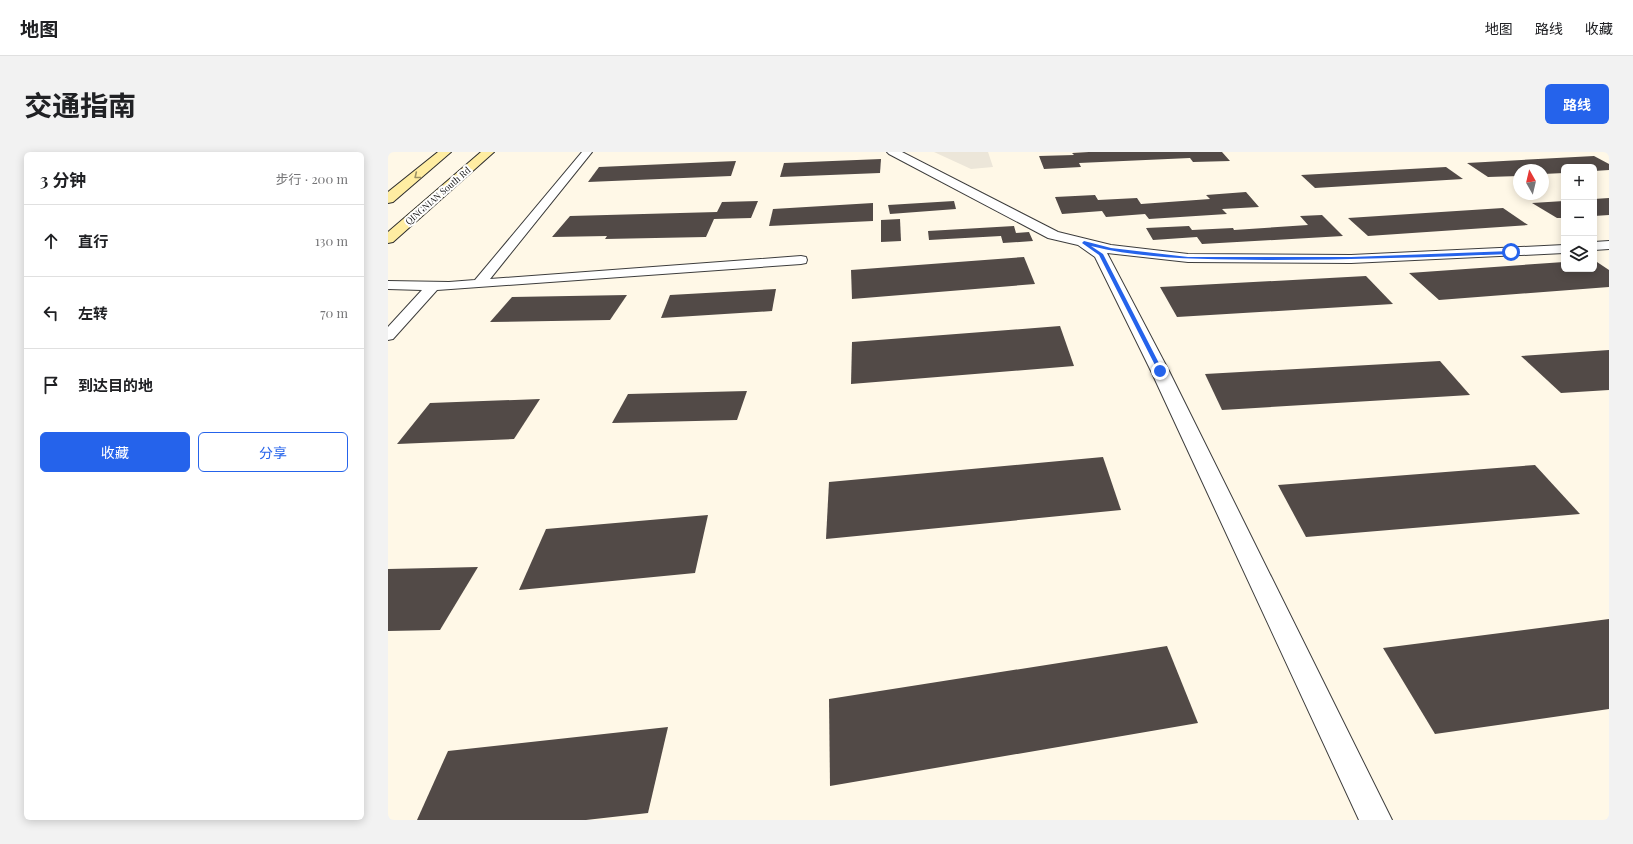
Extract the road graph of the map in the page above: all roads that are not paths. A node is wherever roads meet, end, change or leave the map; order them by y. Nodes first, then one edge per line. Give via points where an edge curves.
1 (445, 152) edge
2 (488, 152) edge
3 (587, 152) edge
4 (893, 152) edge
5 (388, 199) edge
6 (388, 239) edge
7 (1084, 242) junction
8 (1609, 245) edge
9 (1597, 246) edge
10 (1561, 249) edge
11 (801, 260) dead end
12 (388, 284) edge
13 (479, 284) junction
14 (433, 286) junction
15 (388, 336) edge
16 (1376, 820) edge

1 -> 5 main road
2 - 6 main road, QINGNIAN South Rd
3 - 13 lane
4 - 7 street via 1053,235
7 - 10 street via 1111,249 1188,258 1351,259
7 - 16 street via 1101,254
8 - 9 street
11 - 13 lane
12 - 14 lane
13 - 14 lane
14 - 15 lane

